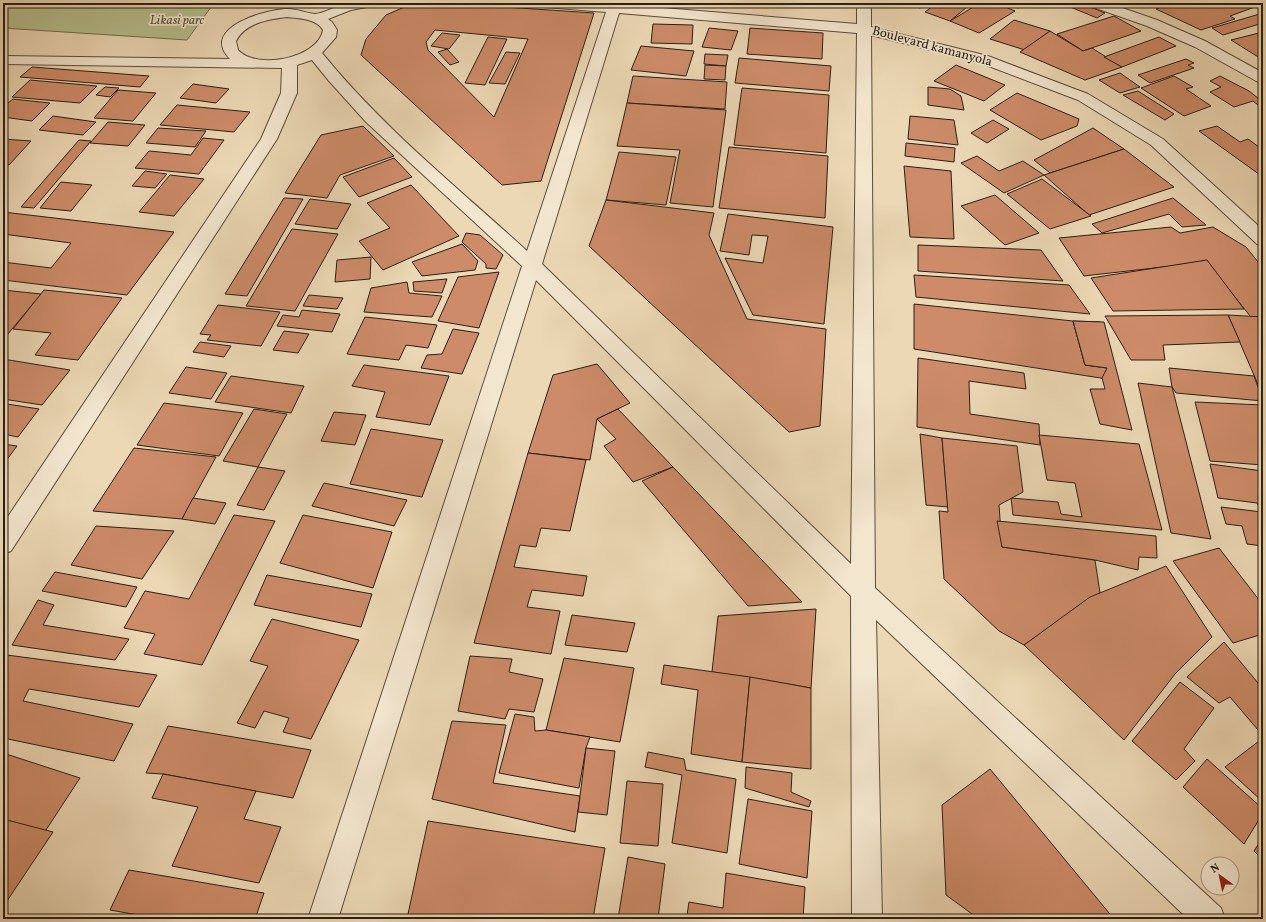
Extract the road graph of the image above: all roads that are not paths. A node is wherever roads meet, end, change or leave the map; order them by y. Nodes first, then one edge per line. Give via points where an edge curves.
1 (263, 3) edge
2 (367, 3) edge
3 (545, 3) edge
4 (864, 3) edge
5 (1095, 3) edge
6 (299, 8) edge
7 (614, 8) junction
8 (274, 15) junction
9 (318, 18) junction
10 (864, 28) junction
11 (314, 53) junction
12 (3, 60) edge
13 (290, 62) junction
14 (262, 64) junction
15 (1263, 79) edge
16 (1263, 240) edge
17 (533, 266) junction
18 (3, 544) edge
19 (863, 592) junction
20 (323, 919) edge
21 (867, 919) edge
22 (1210, 919) edge

1 - 8 street
2 - 9 street via 347,7
3 - 7 street, Boulevard kamanyola
4 - 10 street
5 - 15 street via 1152,23 1200,44
6 - 8 street
6 - 9 street
7 - 10 street, Boulevard kamanyola
7 - 17 street
8 - 14 street via 247,23 230,37 228,45 238,58
9 - 11 street via 329,28 330,34 328,40
10 - 16 street, Boulevard kamanyola via 983,59 1083,97 1157,142
10 - 19 street
11 - 13 street
11 - 17 street via 372,119
12 - 14 street
13 - 14 street
13 - 18 street via 289,93 269,138
17 - 19 street
17 - 20 street
19 - 21 street
19 - 22 street

